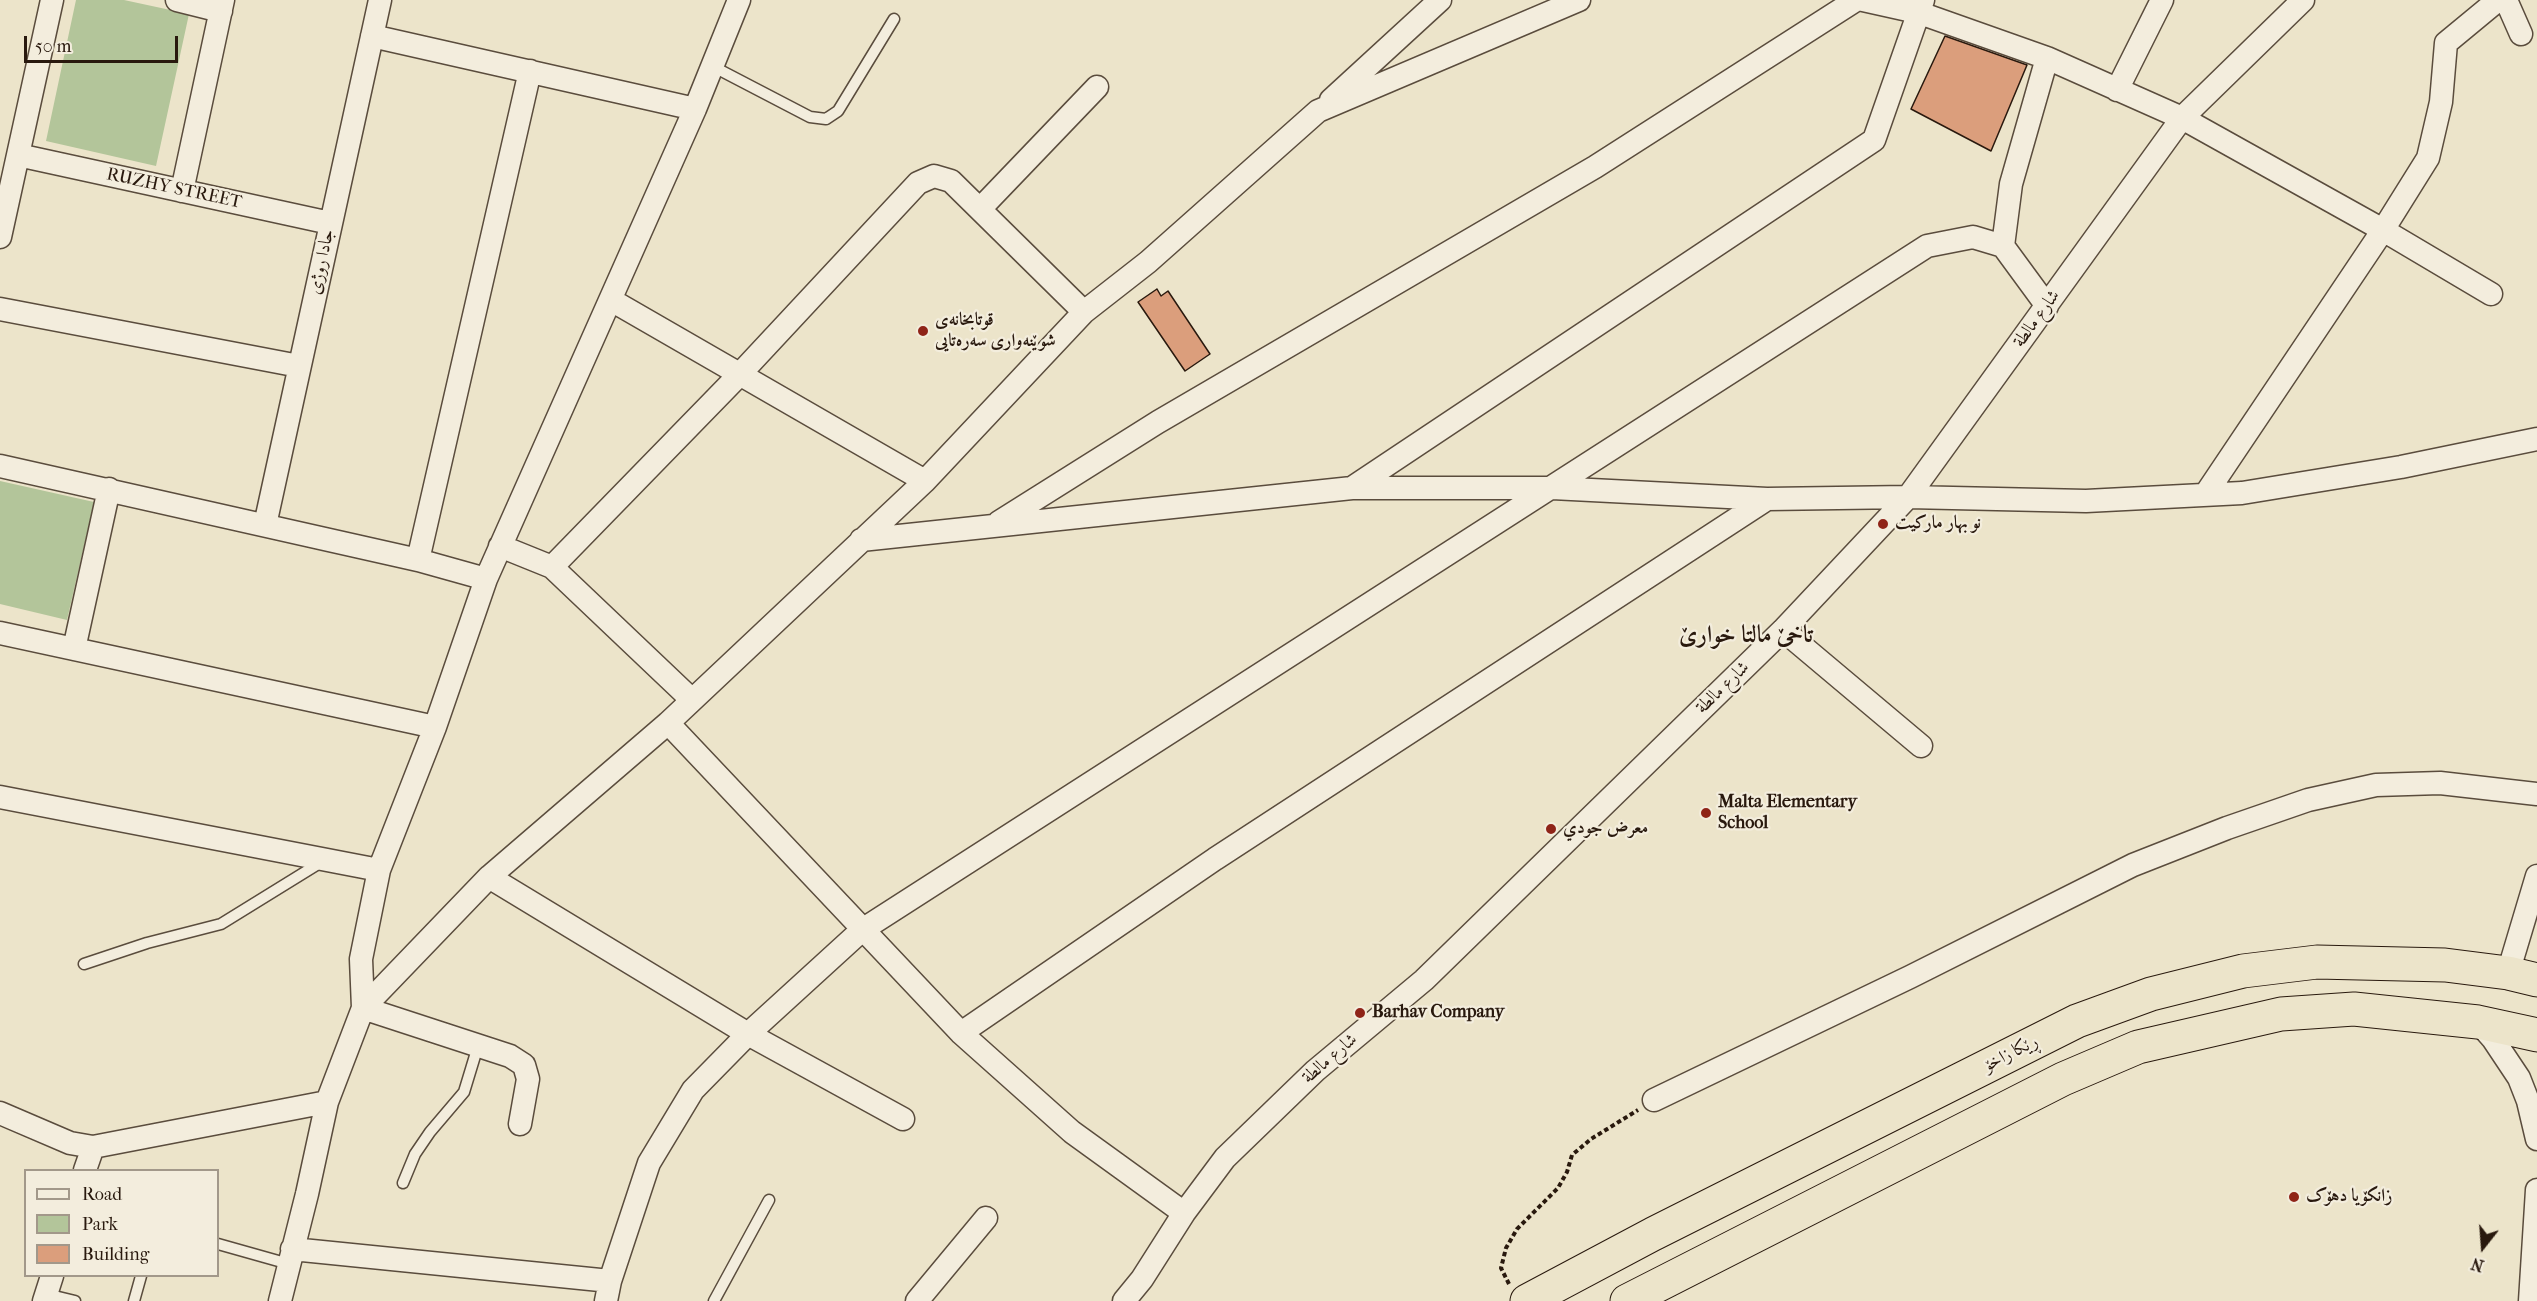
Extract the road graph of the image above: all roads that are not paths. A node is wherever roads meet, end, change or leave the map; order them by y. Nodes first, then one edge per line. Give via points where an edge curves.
1 (52, 0) edge
2 (177, 0) edge
3 (380, 0) edge
4 (739, 0) edge
5 (1440, 0) edge
6 (1580, 0) edge
7 (1856, 0) edge
8 (1863, 0) edge
9 (2162, 0) edge
10 (2303, 0) edge
11 (2498, 0) edge
12 (2506, 0) edge
13 (222, 5) edge
14 (1920, 6) edge
15 (894, 19) dead end
16 (2521, 34) dead end
17 (372, 36) junction
18 (2047, 58) junction
19 (712, 66) junction
20 (530, 72) junction
21 (1096, 87) dead end
22 (2117, 90) junction
23 (695, 109) junction
24 (1319, 110) junction
25 (2182, 118) junction
26 (18, 155) junction
27 (182, 191) junction
28 (980, 209) junction
29 (330, 223) junction
30 (2383, 230) junction
31 (0, 237) edge
32 (2003, 246) junction
33 (2491, 294) dead end
34 (611, 300) junction
35 (2047, 306) junction
36 (0, 309) edge
37 (1084, 312) junction
38 (299, 366) junction
39 (740, 374) junction
40 (2537, 439) edge
41 (0, 466) edge
42 (925, 481) junction
43 (1352, 488) junction
44 (1552, 488) junction
45 (109, 489) junction
46 (2205, 495) junction
47 (1908, 497) junction
48 (1767, 500) junction
49 (265, 525) junction
50 (995, 525) junction
51 (861, 540) junction
52 (500, 546) junction
53 (418, 560) junction
54 (552, 567) junction
55 (486, 579) junction
56 (1783, 630) junction
57 (0, 633) edge
58 (74, 649) junction
59 (692, 700) junction
60 (668, 723) junction
61 (435, 727) junction
62 (1921, 746) dead end
63 (2537, 795) edge
64 (0, 797) edge
65 (326, 859) junction
66 (379, 870) junction
67 (2537, 876) edge
68 (489, 877) junction
69 (862, 930) junction
70 (84, 964) dead end
71 (2523, 977) edge
72 (363, 1008) junction
73 (2478, 1022) junction
74 (961, 1033) junction
75 (748, 1034) junction
76 (2537, 1035) edge
77 (478, 1046) junction
78 (1654, 1100) road end
79 (327, 1102) junction
80 (0, 1113) edge
81 (903, 1119) dead end
82 (520, 1124) dead end
83 (2537, 1139) edge
84 (93, 1147) junction
85 (85, 1169) edge
86 (403, 1183) dead end
87 (2537, 1190) edge
88 (769, 1200) dead end
89 (1184, 1213) junction
90 (986, 1218) dead end
91 (219, 1244) edge
92 (290, 1257) junction
93 (140, 1277) edge
94 (1142, 1279) junction
95 (48, 1290) edge
96 (608, 1291) edge
97 (1521, 1297) edge
98 (75, 1301) edge
99 (134, 1301) edge
100 (280, 1301) edge
101 (714, 1301) edge
102 (917, 1301) edge
103 (1124, 1301) edge
104 (1134, 1301) edge
105 (1627, 1301) edge
106 (2530, 1301) edge

1 - 26 street
2 - 13 street
3 - 17 street, جادا روژی
4 - 19 street
5 - 24 street
6 - 24 street
7 - 50 street via 1595,167 1158,422
8 - 14 street
9 - 22 street
10 - 25 street, شارع مالطة
11 - 30 street via 2446,43 2440,102 2428,158
12 - 16 street
13 - 27 street
14 - 18 street
14 - 43 street via 1874,140
15 - 19 lane via 838,111 826,119 810,117
17 - 20 street
17 - 29 street, جادا روژی
18 - 22 street
18 - 32 street via 2011,184
19 - 23 street
20 - 23 street
20 - 53 street
21 - 28 street
22 - 25 street
23 - 34 street
24 - 37 street via 1148,262
25 - 30 street
25 - 35 street, شارع مالطة
26 - 27 street, RUZHY STREET
26 - 31 street
27 - 29 street, RUZHY STREET
28 - 37 street
28 - 39 street via 951,181 934,176 918,183
29 - 38 street, جادا روژی
30 - 33 street
30 - 46 street
32 - 35 street
32 - 44 street via 1973,237 1927,246
34 - 39 street
34 - 52 street
35 - 47 street, شارع مالطة
36 - 38 street
37 - 42 street
38 - 49 street, جادا روژی
39 - 42 street
39 - 54 street
40 - 46 street via 2389,469 2242,493
41 - 45 street
42 - 51 street
43 - 44 street
43 - 50 street
44 - 48 street
44 - 69 street
45 - 49 street
45 - 58 street
46 - 47 street via 2086,501
47 - 48 street
47 - 56 street, شارع مالطة
48 - 74 street via 1215,859
49 - 53 street
50 - 51 street
51 - 59 street
52 - 54 street
52 - 55 street
53 - 55 street
54 - 59 street
55 - 61 street
56 - 62 street
56 - 89 street, شارع مالطة via 1424,980 1315,1071 1233,1150
57 - 58 street
58 - 61 street
59 - 60 street
60 - 68 street
60 - 69 street
61 - 66 street
63 - 78 street via 2440,783 2376,785 2308,800 2133,865
64 - 65 street
65 - 66 street
65 - 70 lane via 221,924
66 - 72 street via 361,959
67 - 71 street
68 - 72 street
68 - 75 street
69 - 74 street
69 - 75 street
71 - 97 highway, ڕێکا زاخۆ via 2445,965 2317,962 2243,971 2151,994 2077,1021
72 - 77 street
72 - 79 street
73 - 76 highway
73 - 83 street via 2519,1078
73 - 105 highway via 2354,1009 2281,1014 2139,1047 2063,1079
74 - 89 street via 1072,1132
75 - 81 street
75 - 96 street via 693,1090 649,1164
77 - 82 street via 524,1065 528,1079
77 - 86 lane via 464,1092 415,1154
79 - 84 street
79 - 92 street
80 - 84 street via 70,1143
84 - 85 street
87 - 106 street
88 - 101 lane
89 - 94 street, شارع مالطة
90 - 102 street
91 - 92 lane
92 - 96 street
92 - 100 street
93 - 99 lane
94 - 103 street, شارع مالطة
94 - 104 street, شارع مالطة
95 - 98 lane

